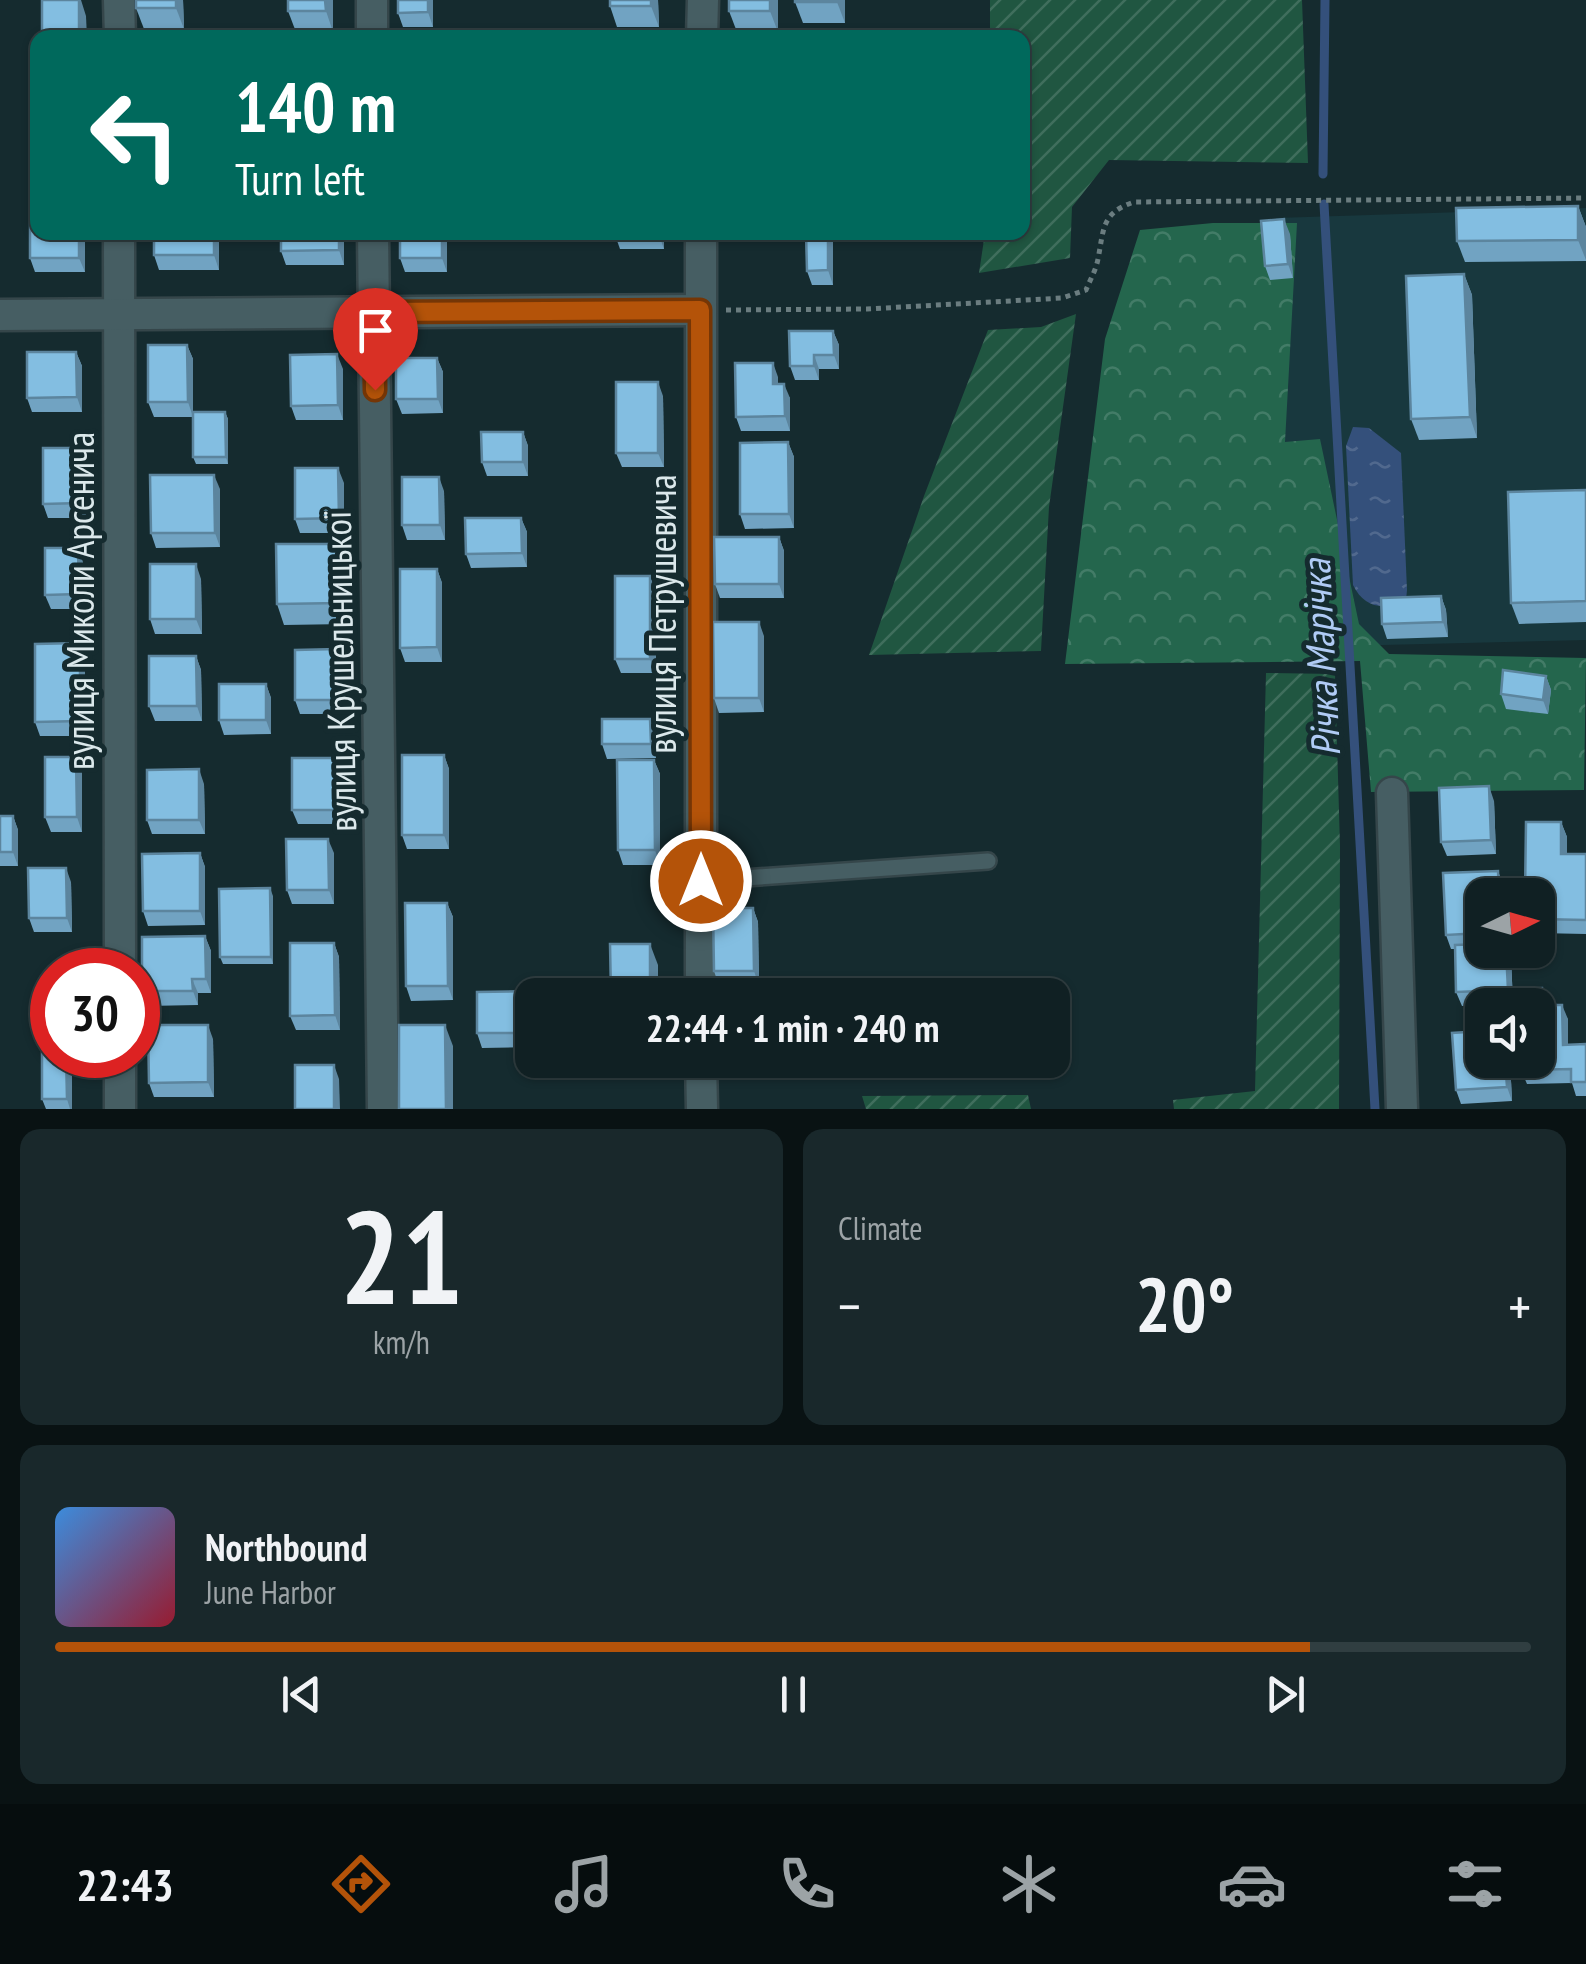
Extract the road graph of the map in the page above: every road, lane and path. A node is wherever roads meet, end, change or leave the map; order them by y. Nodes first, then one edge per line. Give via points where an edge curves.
1 (119, 0) edge
2 (372, 0) edge
3 (703, 0) edge
4 (120, 30) edge
5 (372, 30) edge
6 (702, 30) edge
7 (1586, 198) edge
8 (119, 240) edge
9 (373, 240) edge
10 (701, 240) edge
11 (700, 310) junction
12 (374, 312) junction
13 (118, 314) junction
14 (0, 315) edge
15 (1392, 794) dead end
16 (988, 861) dead end
17 (701, 881) junction
18 (120, 948) edge
19 (701, 978) edge
20 (120, 1078) edge
21 (702, 1078) edge
22 (120, 1109) edge
23 (383, 1109) edge
24 (702, 1109) edge
25 (1402, 1109) edge

1 - 4 street
2 - 5 street
3 - 6 street
7 - 11 path via 1134,202 1108,218 1086,290 1062,298
8 - 13 street, вулиця Миколи Арсенича
9 - 12 street, вулиця Крушельницької
10 - 11 street, вулиця Петрушевича
11 - 12 street
11 - 17 street, вулиця Петрушевича
12 - 13 street
12 - 23 street, вулиця Крушельницької
13 - 14 street
13 - 18 street, вулиця Миколи Арсенича
15 - 25 street
16 - 17 lane
17 - 19 street, вулиця Петрушевича
20 - 22 street
21 - 24 street

